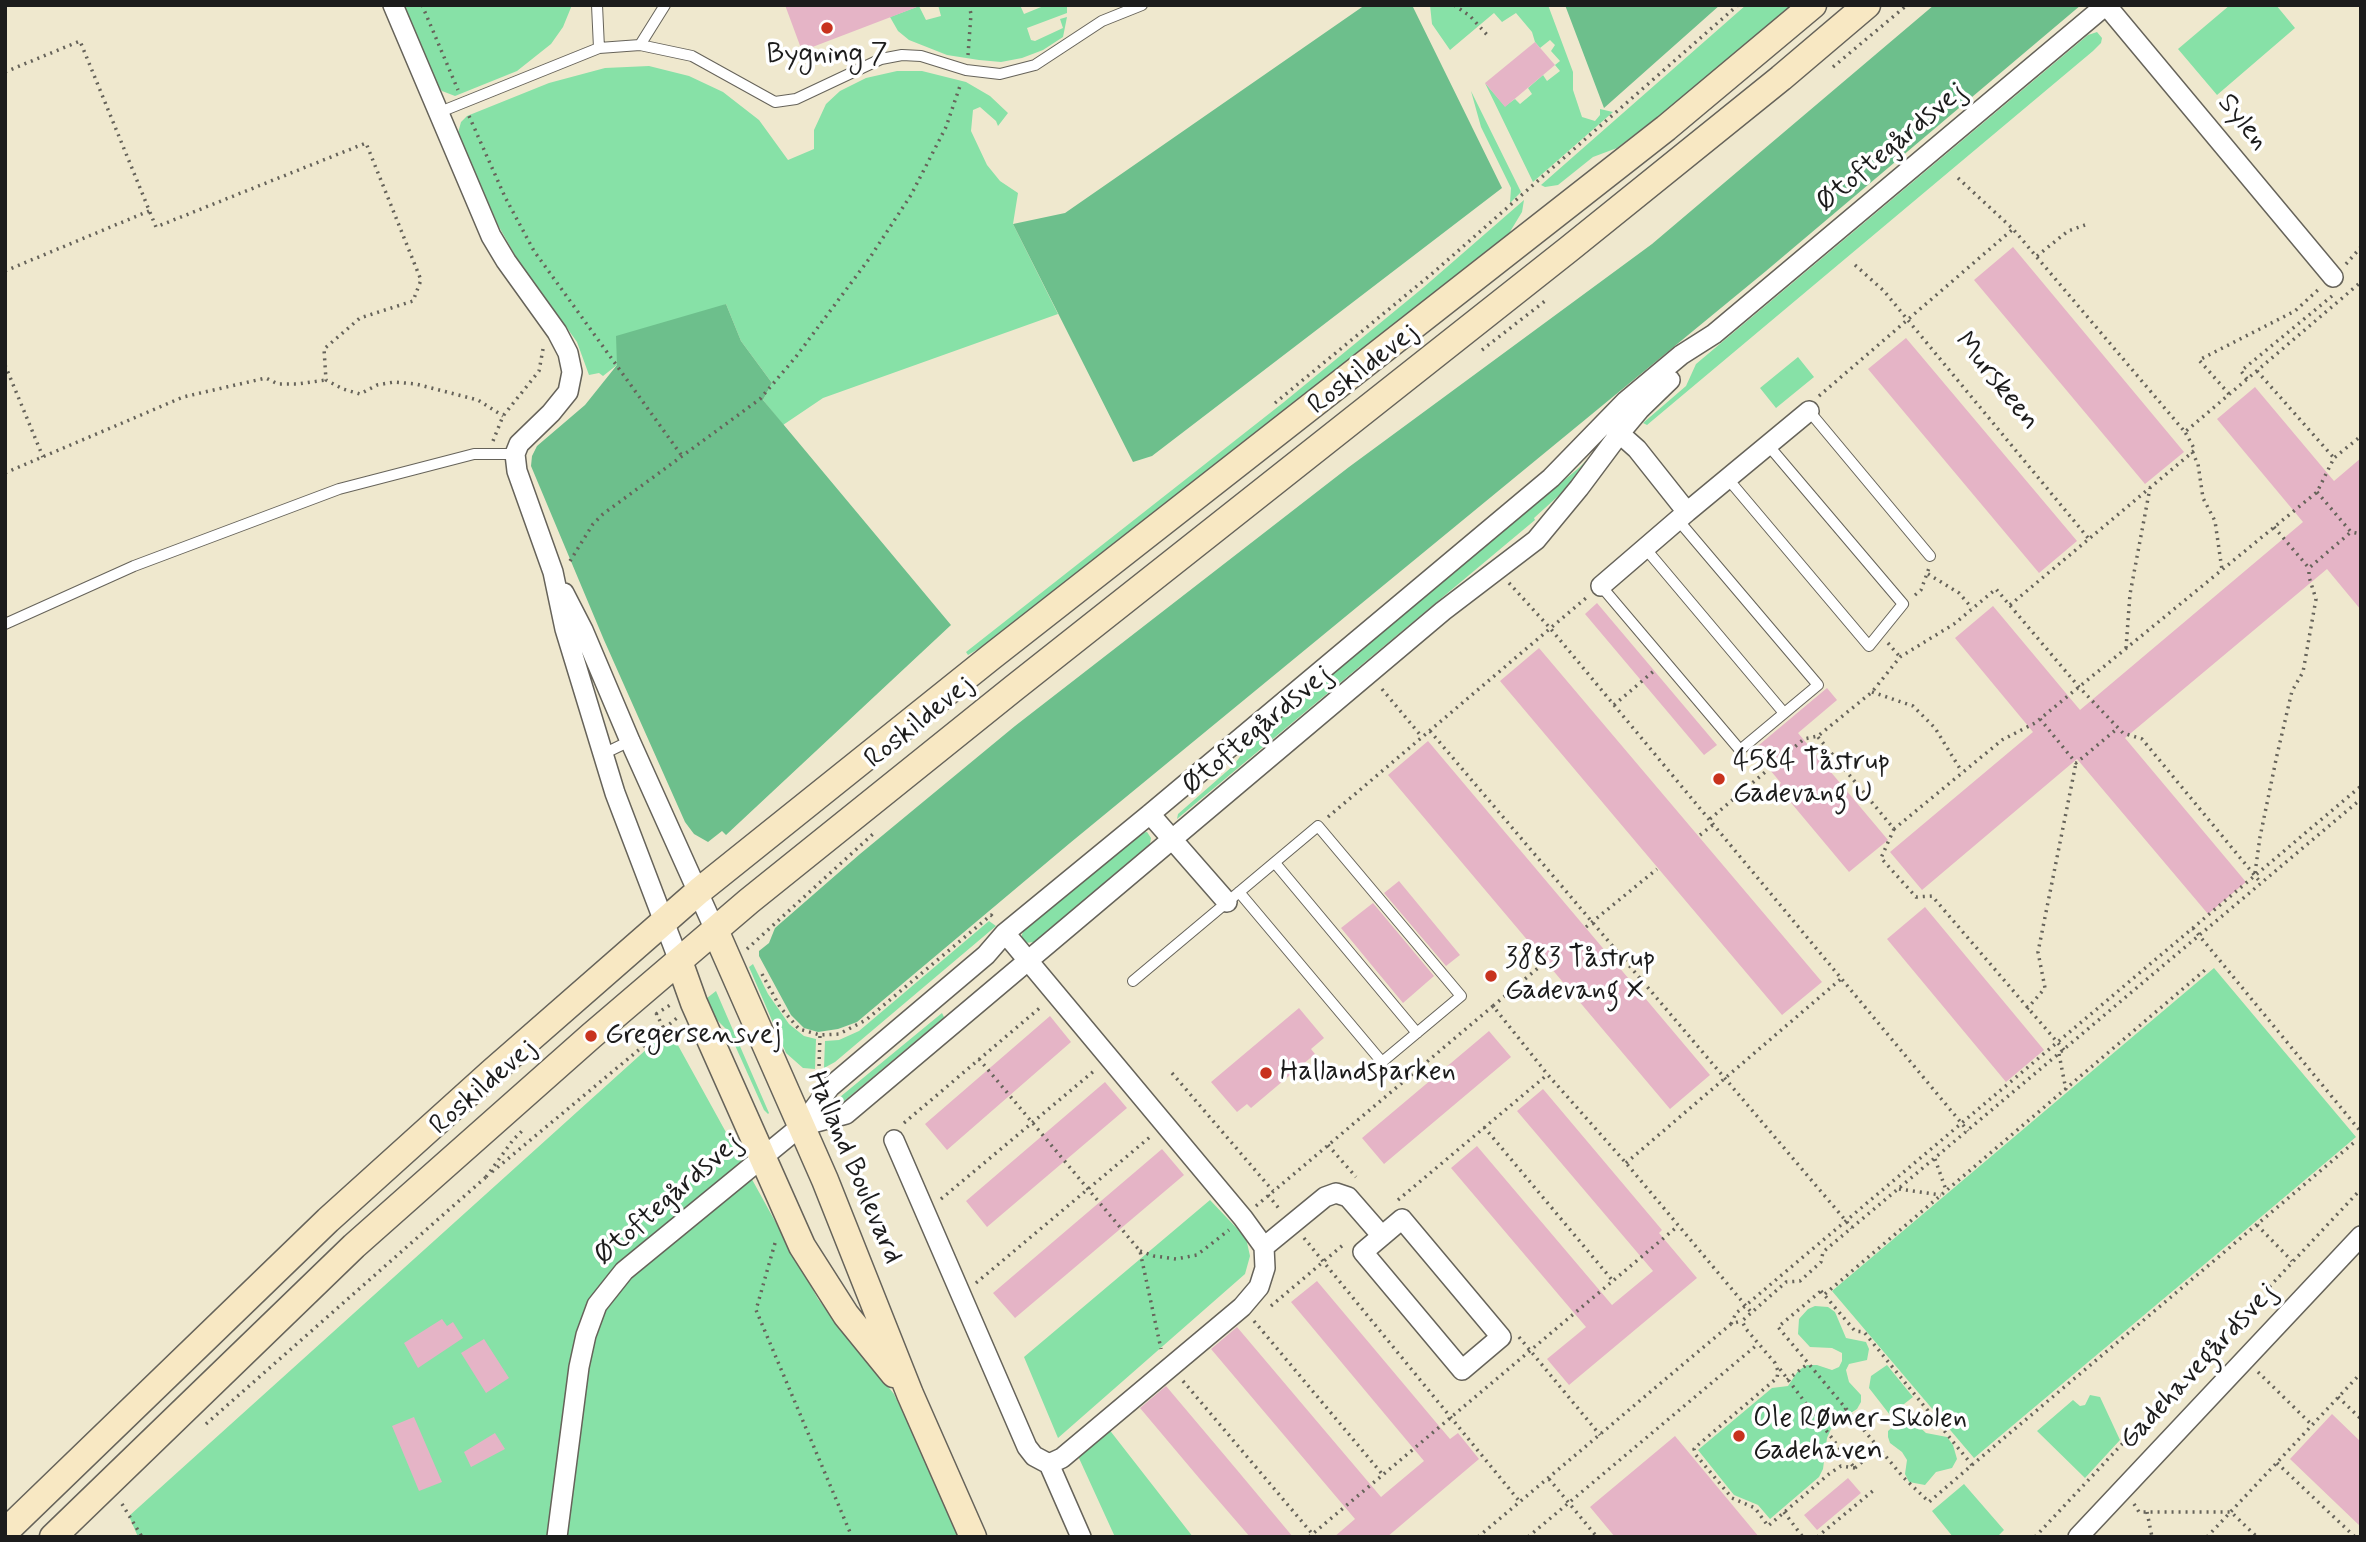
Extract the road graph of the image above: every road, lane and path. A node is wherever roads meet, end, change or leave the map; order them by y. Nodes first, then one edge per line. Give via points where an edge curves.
1 (393, 5) edge
2 (422, 5) edge
3 (597, 5) edge
4 (664, 5) edge
5 (969, 5) edge
6 (1142, 5) edge
7 (1454, 5) edge
8 (1813, 5) edge
9 (1867, 5) edge
10 (1907, 5) edge
11 (2106, 5) edge
12 (1489, 37) dead end
13 (640, 45) junction
14 (599, 48) junction
15 (1831, 69) dead end
16 (966, 70) junction
17 (5, 72) edge
18 (463, 102) junction
19 (440, 112) junction
20 (1958, 178) dead end
21 (149, 211) junction
22 (2085, 225) dead end
23 (2013, 229) junction
24 (2361, 247) edge
25 (2037, 256) junction
26 (1855, 265) dead end
27 (5, 271) edge
28 (2354, 277) dead end
29 (2360, 283) edge
30 (2333, 286) junction
31 (1549, 297) dead end
32 (2295, 310) junction
33 (541, 312) junction
34 (1907, 319) junction
35 (2302, 320) junction
36 (1477, 354) dead end
37 (5, 365) edge
38 (2256, 370) junction
39 (2247, 379) junction
40 (326, 380) junction
41 (2229, 394) junction
42 (1810, 411) junction
43 (1613, 428) junction
44 (2185, 432) junction
45 (2361, 436) edge
46 (1769, 445) junction
47 (2192, 452) junction
48 (515, 454) junction
49 (682, 456) junction
50 (43, 457) junction
51 (2334, 458) junction
52 (5, 473) edge
53 (1728, 479) junction
54 (2150, 488) junction
55 (2317, 492) junction
56 (1683, 516) junction
57 (2274, 527) junction
58 (2351, 532) junction
59 (2361, 534) edge
60 (2089, 539) junction
61 (1645, 548) junction
62 (1930, 556) joint
63 (2309, 568) junction
64 (2222, 570) junction
65 (1498, 571) junction
66 (553, 572) junction
67 (1928, 575) junction
68 (1601, 586) junction
69 (1903, 604) junction
70 (2010, 605) junction
71 (1972, 608) junction
72 (5, 624) edge
73 (1550, 628) junction
74 (2126, 648) junction
75 (1665, 662) junction
76 (1369, 674) junction
77 (2079, 687) junction
78 (1872, 692) junction
79 (1614, 705) junction
80 (1784, 713) junction
81 (2039, 719) junction
82 (2118, 728) junction
83 (1430, 731) junction
84 (1818, 736) junction
85 (1422, 737) junction
86 (630, 741) junction
87 (603, 754) junction
88 (2076, 763) junction
89 (1962, 772) junction
90 (2361, 786) edge
91 (2361, 799) edge
92 (1150, 814) junction
93 (1710, 819) junction
94 (1714, 824) junction
95 (1318, 825) junction
96 (881, 826) dead end
97 (1894, 829) junction
98 (1700, 835) dead end
99 (1173, 839) junction
100 (1275, 863) junction
101 (1657, 869) dead end
102 (2255, 875) junction
103 (2261, 883) junction
104 (699, 891) junction
105 (1233, 897) junction
106 (1593, 921) junction
107 (665, 922) junction
108 (1586, 927) dead end
109 (2193, 928) junction
110 (715, 930) junction
111 (1005, 933) junction
112 (2199, 936) junction
113 (679, 961) junction
114 (1028, 961) junction
115 (742, 962) junction
116 (1544, 963) dead end
117 (2205, 970) dead end
118 (1842, 978) junction
119 (1133, 981) dead end
120 (1055, 995) junction
121 (692, 998) junction
122 (1493, 1006) junction
123 (2027, 1009) junction
124 (664, 1029) junction
125 (1418, 1033) junction
126 (820, 1035) junction
127 (2057, 1042) junction
128 (2064, 1050) junction
129 (2059, 1054) junction
130 (1108, 1058) junction
131 (979, 1059) junction
132 (818, 1066) dead end
133 (1172, 1073) dead end
134 (1724, 1077) junction
135 (2066, 1090) junction
136 (1032, 1122) junction
137 (1961, 1123) junction
138 (1165, 1125) junction
139 (527, 1126) dead end
140 (801, 1126) junction
141 (1485, 1127) dead end
142 (1968, 1131) junction
143 (2361, 1132) edge
144 (894, 1140) joint
145 (2357, 1140) dead end
146 (762, 1157) junction
147 (1935, 1159) junction
148 (1626, 1163) junction
149 (486, 1177) junction
150 (1089, 1188) junction
151 (1899, 1189) junction
152 (2361, 1189) edge
153 (1273, 1191) junction
154 (1946, 1191) junction
155 (1268, 1195) junction
156 (1941, 1195) junction
157 (925, 1212) junction
158 (1243, 1218) junction
159 (1846, 1221) junction
160 (1292, 1224) junction
161 (2257, 1224) junction
162 (1678, 1226) junction
163 (1852, 1228) junction
164 (1382, 1236) junction
165 (2361, 1236) edge
166 (776, 1237) dead end
167 (1264, 1247) junction
168 (1140, 1251) junction
169 (2292, 1262) junction
170 (1613, 1281) junction
171 (1825, 1294) junction
172 (961, 1296) junction
173 (1745, 1306) junction
174 (1242, 1307) junction
175 (1751, 1312) junction
176 (1742, 1321) junction
177 (1731, 1324) junction
178 (1501, 1337) junction
179 (1759, 1344) junction
180 (1530, 1350) junction
181 (2245, 1359) junction
182 (1775, 1363) junction
183 (1809, 1363) junction
184 (1170, 1367) junction
185 (2361, 1373) edge
186 (1787, 1380) junction
187 (910, 1394) junction
188 (2338, 1397) junction
189 (1847, 1408) junction
190 (1451, 1417) junction
191 (2361, 1419) edge
192 (205, 1425) dead end
193 (2312, 1425) junction
194 (1823, 1428) junction
195 (1600, 1435) junction
196 (1880, 1447) junction
197 (2108, 1461) junction
198 (2277, 1463) junction
199 (1049, 1464) junction
200 (1972, 1465) junction
201 (1854, 1468) junction
202 (1383, 1475) junction
203 (1549, 1479) junction
204 (2124, 1488) junction
205 (1874, 1490) dead end
206 (131, 1496) dead end
207 (1520, 1502) junction
208 (1569, 1503) junction
209 (1784, 1512) junction
210 (2147, 1512) junction
211 (2231, 1512) junction
212 (5, 1532) edge
213 (1312, 1536) edge
214 (53, 1537) edge
215 (142, 1537) edge
216 (557, 1537) edge
217 (852, 1537) edge
218 (973, 1537) edge
219 (1081, 1537) edge
220 (1478, 1537) edge
221 (1528, 1537) edge
222 (1597, 1537) edge
223 (1802, 1537) edge
224 (1817, 1537) edge
225 (2035, 1537) edge
226 (2078, 1537) edge
227 (2152, 1537) edge
228 (2207, 1537) edge
229 (2257, 1537) edge
230 (2355, 1537) edge

1 - 19 street
2 - 18 path
3 - 14 lane
4 - 13 lane
5 - 16 path
6 - 16 lane via 1102,21 1035,65 1000,74
7 - 12 path
8 - 104 main road, Roskildevej via 1666,128
9 - 110 main road, Roskildevej via 1771,87
10 - 15 path
11 - 30 street, Sylen
11 - 43 street, Øtoftegårdsvej via 1714,334 1703,351
13 - 14 lane
13 - 16 lane via 692,55 775,102 796,99 902,55
14 - 18 lane
16 - 49 path via 946,127 911,195 869,259 760,399
17 - 21 path via 80,41
18 - 19 lane
18 - 49 path via 534,251
19 - 33 street via 491,236
20 - 23 path
21 - 27 path
21 - 40 path via 156,227 366,143 421,280 413,301 360,318 324,349
22 - 25 path via 2067,231
23 - 25 path
23 - 34 path
24 - 30 path
25 - 44 path
26 - 34 path, Murskeen
28 - 29 path
29 - 38 path
30 - 32 path
30 - 35 path
31 - 36 path
32 - 35 path
32 - 41 path via 2199,360
33 - 40 path via 543,358 539,371 503,416 478,400 416,384 386,383 360,394
33 - 48 street via 568,353 570,383 562,401 524,437
34 - 42 path via 1822,392
34 - 60 path, Murskeen
35 - 39 path via 2241,371
37 - 50 path
38 - 39 path
38 - 51 path
39 - 41 path
40 - 50 path via 278,384 266,378 183,397
41 - 44 path
42 - 46 street
42 - 62 lane
43 - 56 street via 1637,449
43 - 65 street, Øtoftegårdsvej via 1536,540
43 - 92 street, Øtoftegårdsvej
44 - 47 path
45 - 51 path
46 - 53 street
46 - 69 lane
47 - 54 path
47 - 64 path via 2203,498 2216,521
48 - 66 street
48 - 72 lane via 474,454 339,489 135,566
49 - 66 path via 603,514 569,563
50 - 52 path
51 - 55 path
53 - 56 street
53 - 69 lane via 1869,646
54 - 60 path
54 - 74 path via 2130,594
55 - 57 path
55 - 58 path
56 - 61 street
56 - 80 lane via 1818,685
57 - 63 path
57 - 64 path
58 - 59 path
58 - 63 path
60 - 70 path
61 - 68 street
61 - 80 lane
62 - 67 path
63 - 102 path via 2314,611 2303,672 2292,691 2277,755
64 - 74 path
65 - 73 path
65 - 76 street, Øtoftegårdsvej
66 - 86 street
66 - 87 street via 565,629
67 - 69 path via 1921,590
67 - 71 path via 1959,593
68 - 73 path
68 - 75 lane
70 - 71 path via 1996,589
70 - 77 path
71 - 78 path via 1900,657
73 - 79 path
73 - 83 path
74 - 77 path
75 - 79 path
75 - 80 lane via 1740,750
76 - 85 path
76 - 99 street, Øtoftegårdsvej
77 - 81 path
77 - 82 path
78 - 84 path
78 - 89 path via 1913,706 1936,728
79 - 93 path
81 - 88 path
81 - 89 path via 2002,740
82 - 88 path
82 - 102 path via 2142,739
83 - 85 path
83 - 106 path
84 - 93 path via 1804,739
84 - 97 path
85 - 95 path
86 - 87 lane
86 - 104 street
87 - 107 street
88 - 123 path via 2038,952 2045,988
89 - 97 path
90 - 102 path
91 - 103 path
92 - 99 street
92 - 111 street, Øtoftegårdsvej
93 - 94 path
94 - 98 path
94 - 118 path
95 - 100 lane
95 - 125 lane via 1461,996
96 - 115 path
97 - 123 path via 1881,858 1916,897 1932,896
99 - 105 street
99 - 114 street, Øtoftegårdsvej
100 - 105 lane
100 - 125 lane
101 - 106 path
102 - 103 path
102 - 109 path
103 - 112 path
104 - 107 main road, Roskildevej
104 - 110 street
105 - 119 lane
105 - 125 lane via 1382,1062
106 - 108 path
106 - 134 path
107 - 113 street
107 - 212 main road, Roskildevej via 328,1220
109 - 112 path
109 - 127 path
110 - 113 main road, Roskildevej
110 - 115 main road, Halland Boulevard
111 - 114 street
111 - 126 path via 991,915 866,1020 839,1034
111 - 140 street, Øtoftegårdsvej via 986,955 830,1087
112 - 128 path
112 - 143 path
113 - 121 main road, Halland Boulevard
113 - 214 main road, Roskildevej via 354,1246
114 - 120 street
114 - 140 street, Øtoftegårdsvej via 846,1114
115 - 126 path via 799,1028
115 - 140 main road, Halland Boulevard
116 - 122 path
117 - 135 path
118 - 134 path
118 - 137 path
120 - 130 street
120 - 131 path
121 - 124 path
121 - 124 path via 656,1013
121 - 146 main road, Halland Boulevard
122 - 148 path
122 - 153 path
123 - 127 path
124 - 149 path
126 - 132 path
127 - 128 path
127 - 137 path
128 - 129 path
129 - 135 path
129 - 142 path
130 - 136 path
130 - 138 street
131 - 136 path
131 - 144 path via 892,1134
133 - 153 path
134 - 148 path
134 - 159 path
135 - 154 path
136 - 150 path
136 - 157 path
137 - 142 path
137 - 159 path
138 - 150 path
138 - 158 street
139 - 149 path
140 - 146 street, Øtoftegårdsvej
140 - 187 main road, Halland Boulevard
141 - 170 path
142 - 147 path
144 - 157 street
145 - 161 path
146 - 187 main road, Halland Boulevard via 802,1246 846,1315
146 - 216 street, Øtoftegårdsvej via 624,1271 597,1305 579,1367
147 - 151 path
147 - 154 path
148 - 162 path
149 - 192 path
150 - 168 path
150 - 172 path
151 - 156 path
151 - 163 path
152 - 169 path
153 - 155 path
154 - 156 path
155 - 158 path
155 - 160 path
156 - 171 path
157 - 172 street
158 - 167 street
158 - 168 path via 1197,1255 1176,1259
159 - 163 path
159 - 173 path
160 - 164 street via 1325,1196 1340,1193
160 - 167 street
160 - 190 path
161 - 169 path
161 - 200 path
162 - 170 path
162 - 173 path
163 - 175 path via 1823,1252 1821,1262 1800,1281 1786,1282
164 - 178 street via 1402,1219
164 - 178 street via 1363,1252 1462,1370
165 - 181 street, Gadehavegårdsvej
166 - 217 path via 756,1310
167 - 174 street via 1265,1268 1259,1287
168 - 184 path via 1163,1357
169 - 197 path
170 - 180 path
171 - 183 path via 1822,1291 1778,1326
171 - 200 path via 1855,1331 1864,1332
172 - 199 street via 1027,1447
173 - 175 path
173 - 177 path
174 - 184 street
174 - 202 path
175 - 176 path
176 - 177 path
176 - 179 path
177 - 195 path
178 - 180 path via 1519,1337
179 - 182 path
179 - 208 path
180 - 190 path
180 - 195 path
181 - 193 path
181 - 204 street, Gadehavegårdsvej
182 - 186 path
182 - 209 path via 1777,1378 1694,1449 1732,1498 1755,1508 1769,1525
183 - 186 path
183 - 189 path
184 - 199 street
184 - 213 path
185 - 188 path
186 - 194 path
187 - 218 main road, Halland Boulevard
188 - 191 path
188 - 193 path
189 - 194 path
189 - 196 path
190 - 202 path
190 - 207 path
193 - 198 path
194 - 201 path
195 - 203 path
196 - 200 path via 1929,1502
196 - 201 path
197 - 204 path
197 - 225 path
198 - 211 path
198 - 230 path
199 - 219 street
201 - 209 path via 1841,1466
202 - 213 path
203 - 207 path
203 - 208 path
204 - 210 path via 2139,1512
204 - 226 street, Gadehavegårdsvej
205 - 224 path
206 - 215 path via 122,1504
207 - 220 path
208 - 221 path
208 - 222 path
209 - 223 path
210 - 211 path
210 - 227 path
211 - 228 path
211 - 229 path

